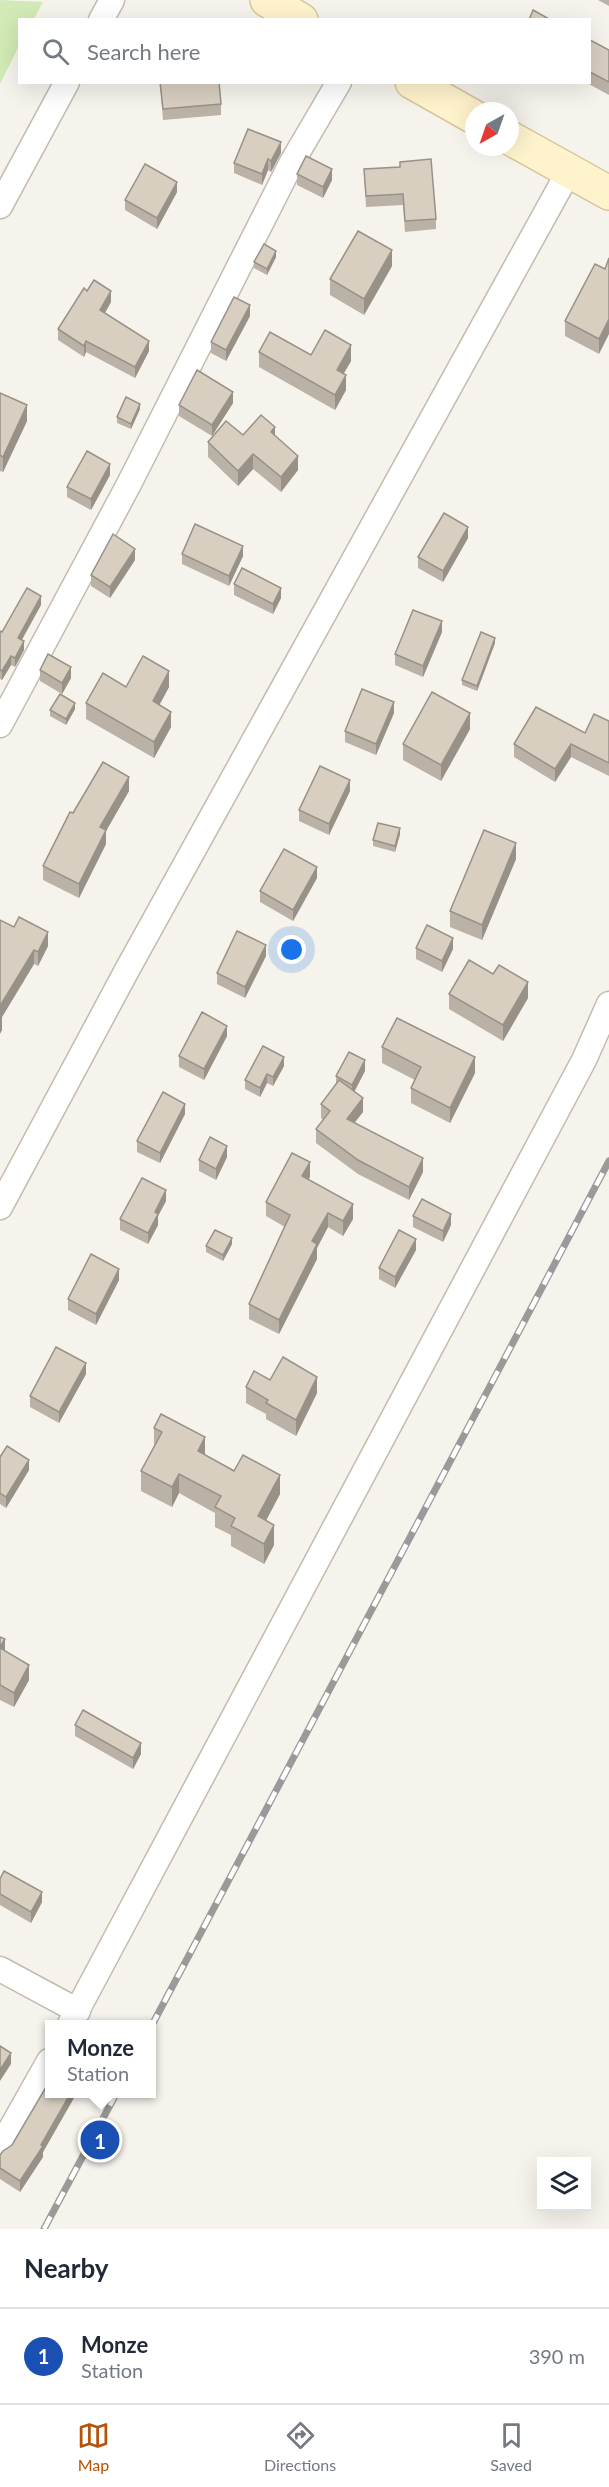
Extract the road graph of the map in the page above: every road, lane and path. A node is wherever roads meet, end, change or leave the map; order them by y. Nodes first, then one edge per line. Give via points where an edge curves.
1 (112, 0) edge
2 (267, 0) edge
3 (102, 18) edge
4 (298, 18) edge
5 (66, 84) edge
6 (338, 84) edge
7 (416, 84) edge
8 (465, 112) edge
9 (519, 143) edge
10 (569, 171) junction
11 (609, 193) edge
12 (0, 206) edge
13 (0, 725) edge
14 (609, 1005) edge
15 (0, 1207) edge
16 (0, 1970) edge
17 (74, 2018) edge
18 (45, 2068) edge
19 (0, 2148) edge

1 - 3 street
2 - 4 street
5 - 12 street
6 - 13 street via 292,162 129,484
7 - 8 street
9 - 10 street
10 - 11 street
10 - 15 street
14 - 17 street via 584,1060
16 - 17 street
18 - 19 street

